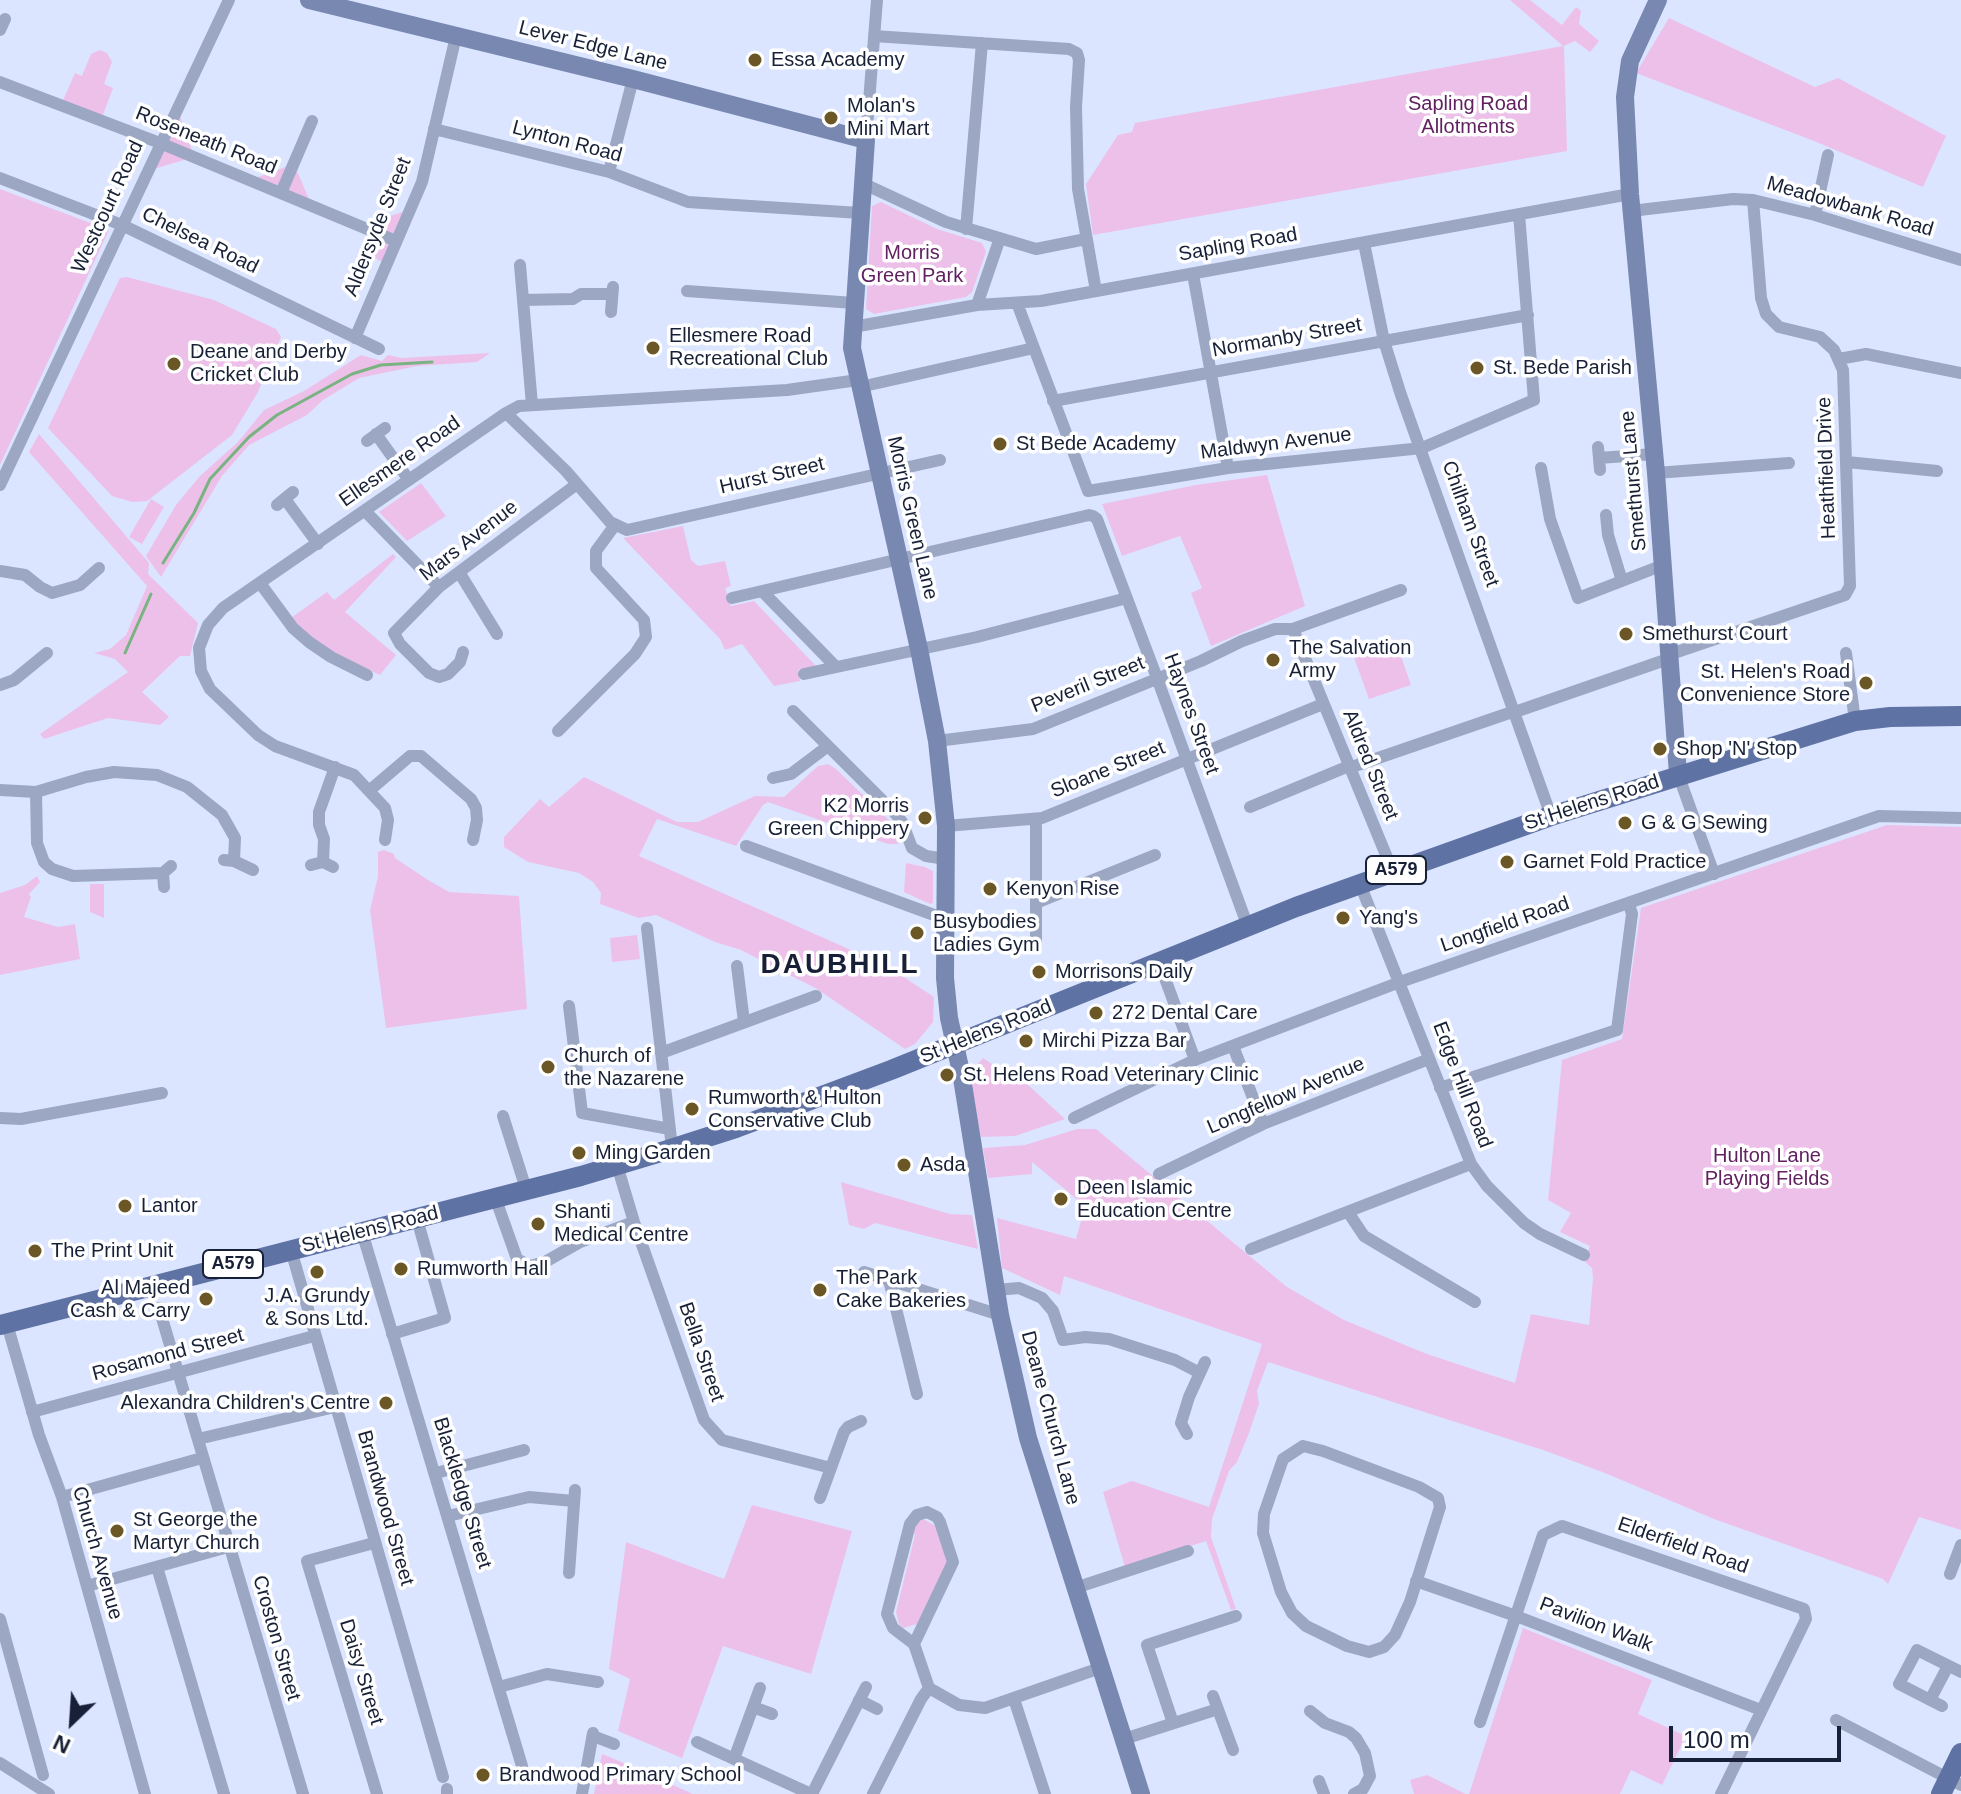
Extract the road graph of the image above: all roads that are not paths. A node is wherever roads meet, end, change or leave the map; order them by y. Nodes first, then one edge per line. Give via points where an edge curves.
1 (229, 0) edge
2 (309, 0) edge
3 (877, 0) edge
4 (1658, 0) edge
5 (456, 36) junction
6 (874, 36) junction
7 (982, 43) junction
8 (633, 79) junction
9 (0, 82) edge
10 (312, 121) dead end
11 (434, 129) junction
12 (866, 140) junction
13 (160, 143) junction
14 (1828, 155) dead end
15 (609, 172) junction
16 (0, 178) edge
17 (862, 183) junction
18 (281, 193) junction
19 (1753, 200) junction
20 (1630, 202) junction
21 (860, 213) junction
22 (1519, 214) junction
23 (1815, 215) junction
24 (122, 225) junction
25 (966, 229) junction
26 (1000, 238) junction
27 (1086, 239) junction
28 (396, 241) junction
29 (1364, 243) junction
30 (1961, 260) edge
31 (520, 265) dead end
32 (1193, 274) junction
33 (687, 291) dead end
34 (1096, 291) junction
35 (523, 300) junction
36 (854, 303) junction
37 (1017, 303) junction
38 (977, 305) junction
39 (611, 312) dead end
40 (1528, 315) junction
41 (853, 327) junction
42 (355, 338) junction
43 (1384, 341) junction
44 (1034, 348) junction
45 (379, 349) dead end
46 (1839, 359) junction
47 (1211, 372) junction
48 (1961, 373) edge
49 (859, 383) junction
50 (1053, 401) junction
51 (532, 405) junction
52 (506, 413) junction
53 (376, 434) dead end
54 (1422, 448) junction
55 (1654, 454) junction
56 (1599, 459) dead end
57 (940, 460) dead end
58 (1847, 462) junction
59 (1789, 463) dead end
60 (1228, 468) junction
61 (1541, 468) dead end
62 (1937, 471) dead end
63 (879, 473) junction
64 (1656, 473) junction
65 (409, 480) junction
66 (577, 484) junction
67 (0, 485) edge
68 (285, 499) dead end
69 (365, 511) junction
70 (1606, 515) dead end
71 (615, 525) junction
72 (318, 544) junction
73 (899, 561) junction
74 (1663, 565) junction
75 (99, 568) dead end
76 (0, 571) edge
77 (459, 572) junction
78 (1622, 581) junction
79 (260, 583) junction
80 (439, 587) junction
81 (1401, 590) dead end
82 (762, 591) junction
83 (732, 598) dead end
84 (1127, 598) junction
85 (503, 616) dead end
86 (1293, 629) junction
87 (646, 632) junction
88 (661, 632) dead end
89 (919, 649) junction
90 (463, 652) dead end
91 (40, 653) dead end
92 (1846, 653) dead end
93 (1671, 656) junction
94 (836, 667) junction
95 (804, 674) dead end
96 (367, 675) dead end
97 (1157, 678) junction
98 (0, 685) edge
99 (1323, 704) junction
100 (793, 711) dead end
101 (1515, 711) junction
102 (1961, 716) edge
103 (1855, 721) junction
104 (558, 731) dead end
105 (937, 741) junction
106 (828, 746) junction
107 (1187, 760) junction
108 (335, 767) junction
109 (1349, 767) junction
110 (1678, 774) junction
111 (773, 778) dead end
112 (0, 790) edge
113 (370, 790) junction
114 (36, 792) junction
115 (1250, 807) dead end
116 (1551, 816) junction
117 (1961, 818) edge
118 (1036, 820) junction
119 (946, 826) junction
120 (385, 842) dead end
121 (472, 842) dead end
122 (746, 846) dead end
123 (1155, 855) dead end
124 (946, 859) junction
125 (322, 865) dead end
126 (253, 870) dead end
127 (1393, 872) junction
128 (1714, 874) junction
129 (166, 875) dead end
130 (1360, 884) junction
131 (1036, 903) junction
132 (1629, 904) junction
133 (945, 919) junction
134 (1248, 927) junction
135 (647, 928) dead end
136 (1036, 948) dead end
137 (1159, 962) junction
138 (737, 966) dead end
139 (1400, 982) junction
140 (816, 996) dead end
141 (569, 1006) dead end
142 (744, 1022) junction
143 (956, 1044) junction
144 (1233, 1046) junction
145 (661, 1053) junction
146 (1429, 1059) junction
147 (1195, 1060) junction
148 (1440, 1088) junction
149 (162, 1093) dead end
150 (503, 1116) dead end
151 (0, 1118) edge
152 (1074, 1118) dead end
153 (1263, 1124) junction
154 (671, 1138) junction
155 (1471, 1164) junction
156 (617, 1165) junction
157 (1159, 1174) dead end
158 (526, 1189) junction
159 (495, 1197) junction
160 (1348, 1212) junction
161 (417, 1219) junction
162 (634, 1222) junction
163 (362, 1232) junction
164 (1251, 1249) dead end
165 (291, 1250) junction
166 (1584, 1255) dead end
167 (864, 1272) dead end
168 (889, 1280) junction
169 (996, 1290) junction
170 (1475, 1302) dead end
171 (159, 1308) dead end
172 (1000, 1315) junction
173 (3, 1325) edge
174 (392, 1334) junction
175 (314, 1336) junction
176 (178, 1373) junction
177 (917, 1394) dead end
178 (335, 1407) junction
179 (32, 1412) junction
180 (861, 1421) dead end
181 (1180, 1427) dead end
182 (198, 1439) junction
183 (524, 1450) dead end
184 (202, 1458) junction
185 (831, 1468) junction
186 (436, 1473) junction
187 (62, 1497) junction
188 (820, 1498) dead end
189 (448, 1516) junction
190 (374, 1543) junction
191 (1958, 1543) edge
192 (228, 1547) junction
193 (1188, 1551) dead end
194 (157, 1567) junction
195 (569, 1573) dead end
196 (1950, 1574) dead end
197 (1416, 1581) junction
198 (87, 1586) junction
199 (1075, 1588) junction
200 (1236, 1616) dead end
201 (1516, 1616) junction
202 (0, 1619) edge
203 (914, 1644) junction
204 (1948, 1666) junction
205 (1100, 1668) junction
206 (1961, 1672) edge
207 (598, 1682) dead end
208 (499, 1687) junction
209 (866, 1687) dead end
210 (760, 1688) dead end
211 (929, 1688) junction
212 (1014, 1699) junction
213 (859, 1700) junction
214 (753, 1707) junction
215 (877, 1709) dead end
216 (1761, 1710) junction
217 (1310, 1711) dead end
218 (772, 1714) dead end
219 (1836, 1720) dead end
220 (1480, 1722) dead end
221 (1173, 1723) junction
222 (1124, 1739) junction
223 (697, 1742) dead end
224 (614, 1744) dead end
225 (1233, 1750) dead end
226 (1961, 1753) edge
227 (734, 1759) junction
228 (0, 1763) edge
229 (522, 1766) dead end
230 (43, 1775) dead end
231 (446, 1786) edge
232 (1950, 1787) edge
233 (49, 1794) edge
234 (145, 1794) edge
235 (224, 1794) edge
236 (303, 1794) edge
237 (377, 1794) edge
238 (582, 1794) edge
239 (812, 1794) edge
240 (873, 1794) edge
241 (1045, 1794) edge
242 (1141, 1794) edge
243 (1354, 1794) edge
244 (1721, 1794) edge

1 - 13 street, Westcourt Road
2 - 5 street, Lever Edge Lane
3 - 6 street, Morris Green Lane
4 - 20 street, Smethurst Lane via 1635,46 1626,84
5 - 8 street, Lever Edge Lane
5 - 11 street, Aldersyde Street
6 - 7 street
6 - 12 street, Morris Green Lane
7 - 25 street
7 - 27 street via 1077,53 1076,152
8 - 12 street, Lever Edge Lane
8 - 15 street
9 - 13 street, Roseneath Road
10 - 18 street
11 - 15 street, Lynton Road
11 - 28 street, Aldersyde Street via 422,182
12 - 17 street, Morris Green Lane
13 - 18 street, Roseneath Road
13 - 24 street, Westcourt Road
14 - 23 street
15 - 21 street, Lynton Road via 688,202
16 - 24 street, Chelsea Road
17 - 21 street, Morris Green Lane
17 - 25 street
18 - 28 street, Roseneath Road
19 - 20 street, Meadowbank Road
19 - 23 street, Meadowbank Road
19 - 46 street via 1766,314 1779,327 1820,337
20 - 22 street, Sapling Road
20 - 55 street, Smethurst Lane
21 - 36 street, Morris Green Lane
22 - 29 street, Sapling Road
22 - 40 street
23 - 30 street, Meadowbank Road
24 - 42 street, Chelsea Road
24 - 67 street, Westcourt Road
25 - 26 street
26 - 27 street via 1041,249
26 - 38 street
27 - 34 street
28 - 42 street, Aldersyde Street
29 - 32 street, Sapling Road
29 - 43 street, Chilham Street
31 - 35 street
32 - 34 street, Sapling Road
32 - 47 street
33 - 36 street
34 - 37 street, Sapling Road
35 - 39 street via 573,299 613,290
35 - 51 street
36 - 41 street, Morris Green Lane
37 - 38 street, Sapling Road
37 - 44 street
38 - 41 street, Sapling Road
40 - 43 street, Normanby Street
40 - 54 street, Maldwyn Avenue via 1534,400
41 - 49 street, Morris Green Lane
42 - 45 street, Chelsea Road
43 - 47 street, Normanby Street
43 - 54 street, Chilham Street
44 - 49 street, Ellesmere Road
44 - 50 street
46 - 48 street via 1866,354
46 - 58 street, Heathfield Drive
47 - 50 street, Normanby Street
47 - 60 street
49 - 51 street, Ellesmere Road
49 - 63 street, Morris Green Lane
50 - 60 street, Maldwyn Avenue via 1088,491
51 - 52 street, Ellesmere Road
52 - 65 street, Ellesmere Road
52 - 66 street
53 - 65 street
54 - 60 street, Maldwyn Avenue
54 - 101 street, Chilham Street
55 - 56 street
55 - 64 street, Smethurst Lane
57 - 63 street, Hurst Street
58 - 62 street
58 - 93 street, Heathfield Drive via 1847,594
59 - 64 street
61 - 78 street via 1550,519 1578,598
63 - 71 street, Hurst Street via 627,530
63 - 73 street, Morris Green Lane
64 - 74 street, Smethurst Lane
65 - 69 street, Ellesmere Road
66 - 71 street
66 - 77 street, Mars Avenue
68 - 72 street
69 - 72 street, Ellesmere Road
69 - 80 street
70 - 78 street
71 - 87 street via 596,551 596,568 639,613
72 - 79 street, Ellesmere Road
73 - 82 street
73 - 84 street, Haynes Street via 1089,515
73 - 89 street, Morris Green Lane
74 - 78 street
74 - 93 street, Smethurst Lane
75 - 76 street via 87,585 52,593 18,573
77 - 80 street, Mars Avenue
77 - 85 street via 494,628
79 - 96 street via 309,642
79 - 108 street, Ellesmere Road via 208,625 198,660 205,682 266,741
80 - 90 street, Mars Avenue via 394,637 439,677 460,662
81 - 86 street, Peveril Street
82 - 83 street
82 - 94 street
84 - 89 street
84 - 97 street, Haynes Street
86 - 97 street, Peveril Street via 1275,629
86 - 99 street, Aldred Street
87 - 88 street
87 - 104 street via 635,654 569,712
89 - 94 street
89 - 105 street, Morris Green Lane
91 - 98 street via 14,680
92 - 103 street
93 - 101 street
93 - 110 street, Smethurst Lane
94 - 95 street
97 - 105 street, Peveril Street via 1033,729
97 - 107 street, Haynes Street
99 - 107 street, Sloane Street
99 - 109 street, Aldred Street
100 - 106 street
101 - 109 street
101 - 116 street, Chilham Street
102 - 103 main road, St Helens Road / A579
103 - 110 main road, St Helens Road / A579
105 - 119 street, Morris Green Lane
106 - 111 street via 791,774
106 - 124 street via 898,817 912,848
107 - 118 street, Sloane Street
107 - 134 street, Haynes Street
108 - 113 street, Ellesmere Road
108 - 125 street via 319,812
109 - 115 street
109 - 127 street, Aldred Street
110 - 116 main road, St Helens Road / A579
110 - 128 street
112 - 114 street
113 - 120 street, Ellesmere Road via 388,813
113 - 121 street via 410,756 421,756 471,799 477,820
114 - 126 street via 114,772 172,781 222,815 235,838 229,861
114 - 129 street via 37,843 52,869 73,876
116 - 127 main road, St Helens Road / A579
117 - 128 street, Longfield Road via 1879,816
118 - 119 street, Sloane Street
118 - 131 street
119 - 124 street, Morris Green Lane
122 - 133 street
123 - 131 street
124 - 133 street, Morris Green Lane
127 - 130 main road, St Helens Road / A579
128 - 132 street, Longfield Road
130 - 134 main road, St Helens Road / A579
130 - 139 street, Edge Hill Road
131 - 136 street
132 - 139 street, Longfield Road
132 - 148 street via 1617,1030
133 - 143 street, Morris Green Lane via 946,995
134 - 137 main road, St Helens Road / A579
135 - 145 street
137 - 143 main road, St Helens Road / A579
137 - 147 street
138 - 142 street
139 - 144 street, Longfield Road
139 - 146 street, Edge Hill Road
140 - 142 street
141 - 154 street via 582,1113 658,1129
142 - 145 street
143 - 154 main road, St Helens Road / A579 via 783,1111
143 - 169 street, Deane Church Lane
144 - 147 street, Longfield Road
144 - 153 street
145 - 154 street
146 - 148 street, Edge Hill Road
146 - 153 street, Longfellow Avenue
147 - 152 street, Longfield Road
148 - 155 street, Edge Hill Road
149 - 151 street via 21,1119
150 - 158 street
153 - 157 street, Longfellow Avenue
154 - 156 main road, St Helens Road / A579
155 - 160 street
155 - 166 street, Edge Hill Road via 1524,1223
156 - 158 main road, St Helens Road / A579
156 - 162 street, Bella Street
158 - 159 main road, St Helens Road / A579
159 - 161 main road, St Helens Road / A579
159 - 162 street via 515,1255 530,1266
160 - 164 street
160 - 170 street via 1364,1236
161 - 163 main road, St Helens Road / A579
161 - 174 street via 445,1318
162 - 185 street, Bella Street via 698,1408 716,1436
163 - 165 main road, St Helens Road / A579
163 - 174 street, Blackledge Street
165 - 173 main road, St Helens Road / A579
165 - 175 street, Brandwood Street
167 - 168 street
168 - 172 street
168 - 177 street
169 - 172 street, Deane Church Lane
169 - 181 street via 1019,1288 1042,1298 1053,1311 1063,1340 1109,1339 1122,1350 1202,1367
171 - 176 street, Croston Street
172 - 199 street, Deane Church Lane via 1028,1438
173 - 179 street, Church Avenue
174 - 186 street, Blackledge Street
175 - 176 street, Rosamond Street
175 - 178 street, Brandwood Street
176 - 179 street, Rosamond Street
176 - 182 street, Croston Street
178 - 182 street
178 - 190 street, Brandwood Street
179 - 187 street, Church Avenue
180 - 185 street via 846,1429
182 - 184 street, Croston Street
183 - 186 street
184 - 187 street
184 - 192 street, Croston Street
185 - 188 street
186 - 189 street, Blackledge Street
187 - 198 street, Church Avenue
189 - 195 street via 529,1497 574,1496
189 - 208 street, Blackledge Street
190 - 231 street, Brandwood Street
190 - 237 street, Daisy Street via 307,1561
191 - 196 street
192 - 194 street
192 - 236 street, Croston Street
193 - 199 street
194 - 198 street
194 - 235 street
197 - 197 street via 1395,1635 1384,1647 1369,1652 1306,1626 1281,1592 1263,1533 1283,1459 1303,1446 1323,1451 1438,1498 1440,1507
197 - 201 street, Pavilion Walk
198 - 234 street, Church Avenue
199 - 205 street, Deane Church Lane
200 - 221 street via 1223,1626 1147,1645
201 - 216 street, Pavilion Walk
201 - 216 street, Elderfield Road via 1543,1535 1562,1526 1793,1604 1804,1609 1806,1619
201 - 220 street, Elderfield Road
202 - 230 street
203 - 203 street via 953,1562 940,1522 927,1512 910,1524 887,1614 893,1628
203 - 211 street
204 - 204 street via 1936,1703 1899,1684 1917,1650
204 - 206 street
205 - 212 street
205 - 222 street, Deane Church Lane
207 - 208 street via 547,1674
208 - 229 street, Blackledge Street
209 - 213 street
210 - 214 street
211 - 212 street via 972,1708
211 - 240 street
212 - 241 street
213 - 215 street
213 - 239 street
214 - 218 street
214 - 227 street
216 - 244 street, Elderfield Road
217 - 243 street via 1325,1723 1350,1727 1365,1753 1370,1776
219 - 232 street
221 - 222 street
221 - 225 street via 1216,1703
222 - 242 street, Deane Church Lane
223 - 227 street
224 - 238 street via 593,1734
226 - 232 main road
227 - 239 street
228 - 233 street

